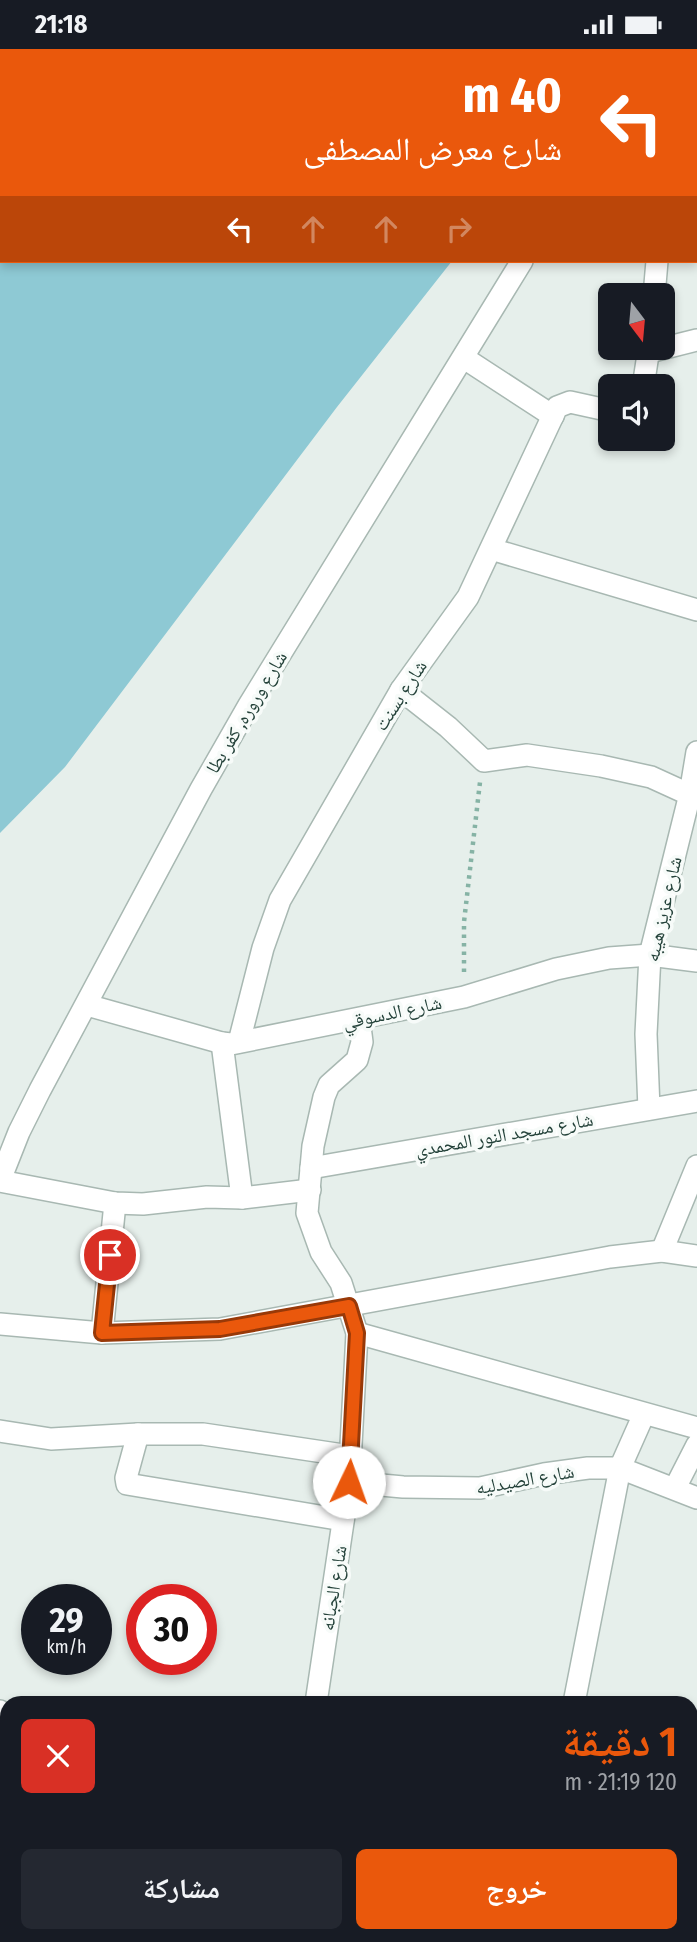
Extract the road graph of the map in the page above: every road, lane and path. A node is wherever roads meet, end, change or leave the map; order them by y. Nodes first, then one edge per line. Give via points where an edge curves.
1 (521, 263) edge
2 (657, 263) edge
3 (655, 283) edge
4 (697, 340) edge
5 (676, 344) edge
6 (464, 358) junction
7 (598, 408) edge
8 (553, 416) junction
9 (491, 549) junction
10 (697, 610) edge
11 (401, 689) junction
12 (697, 752) edge
13 (484, 761) junction
14 (694, 796) edge
15 (650, 955) junction
16 (697, 961) edge
17 (464, 997) junction
18 (87, 1005) junction
19 (359, 1019) junction
20 (231, 1043) junction
21 (697, 1101) edge
22 (649, 1109) junction
23 (697, 1166) edge
24 (311, 1168) junction
25 (0, 1181) edge
26 (310, 1190) junction
27 (242, 1198) junction
28 (115, 1203) junction
29 (662, 1251) junction
30 (697, 1256) edge
31 (349, 1306) junction
32 (0, 1324) edge
33 (102, 1333) junction
34 (357, 1333) junction
35 (644, 1413) junction
36 (697, 1428) edge
37 (0, 1431) edge
38 (138, 1434) junction
39 (697, 1445) edge
40 (350, 1456) junction
41 (620, 1468) junction
42 (349, 1482) junction
43 (674, 1488) junction
44 (697, 1497) edge
45 (343, 1520) junction
46 (317, 1696) edge
47 (575, 1696) edge

1 - 6 street, شارع وروره, كفر بطا
2 - 3 street
4 - 5 street
6 - 8 street
6 - 18 street, شارع وروره, كفر بطا via 249,705
7 - 8 street via 570,402 561,404
8 - 9 street, شارع بسنت
9 - 10 street
9 - 11 street, شارع بسنت via 468,597
11 - 13 street
11 - 20 street, شارع بسنت via 281,900
12 - 14 street, شارع عزيز هيبه
13 - 14 street via 527,755 601,767 651,777
13 - 17 path via 464,922
14 - 15 street, شارع عزيز هيبه
15 - 16 street, شارع الدسوقي
15 - 17 street, شارع الدسوقي via 585,962
15 - 22 street, شارع عزيز هيبه
17 - 19 street, شارع الدسوقي
18 - 20 street, شارع الدسوقي
18 - 25 street, شارع وروره, كفر بطا via 19,1132
19 - 20 street, شارع الدسوقي
19 - 24 street, شارع الجبانه via 362,1042 357,1060 329,1085 316,1126
20 - 27 street
21 - 22 street, شارع مسجد النور المحمدي
22 - 24 street, شارع مسجد النور المحمدي
23 - 29 street
24 - 26 street, شارع الجبانه
25 - 28 street
26 - 27 street
26 - 31 street, شارع الجبانه via 307,1213 312,1232
27 - 28 street
28 - 33 street
29 - 30 street
29 - 31 street
31 - 33 street via 220,1329
31 - 34 street, شارع الجبانه
32 - 33 street
34 - 35 street
34 - 40 street, شارع الجبانه
35 - 36 street
35 - 41 street
37 - 38 street via 51,1439
38 - 40 street via 203,1434
38 - 45 street via 127,1484
39 - 43 street
40 - 42 street, شارع الجبانه
41 - 42 street, شارع الصيدليه via 544,1474 480,1488
41 - 43 street, شارع الصيدليه
41 - 47 street
42 - 45 street, شارع الجبانه
43 - 44 street, شارع الصيدليه
45 - 46 street, شارع الجبانه

